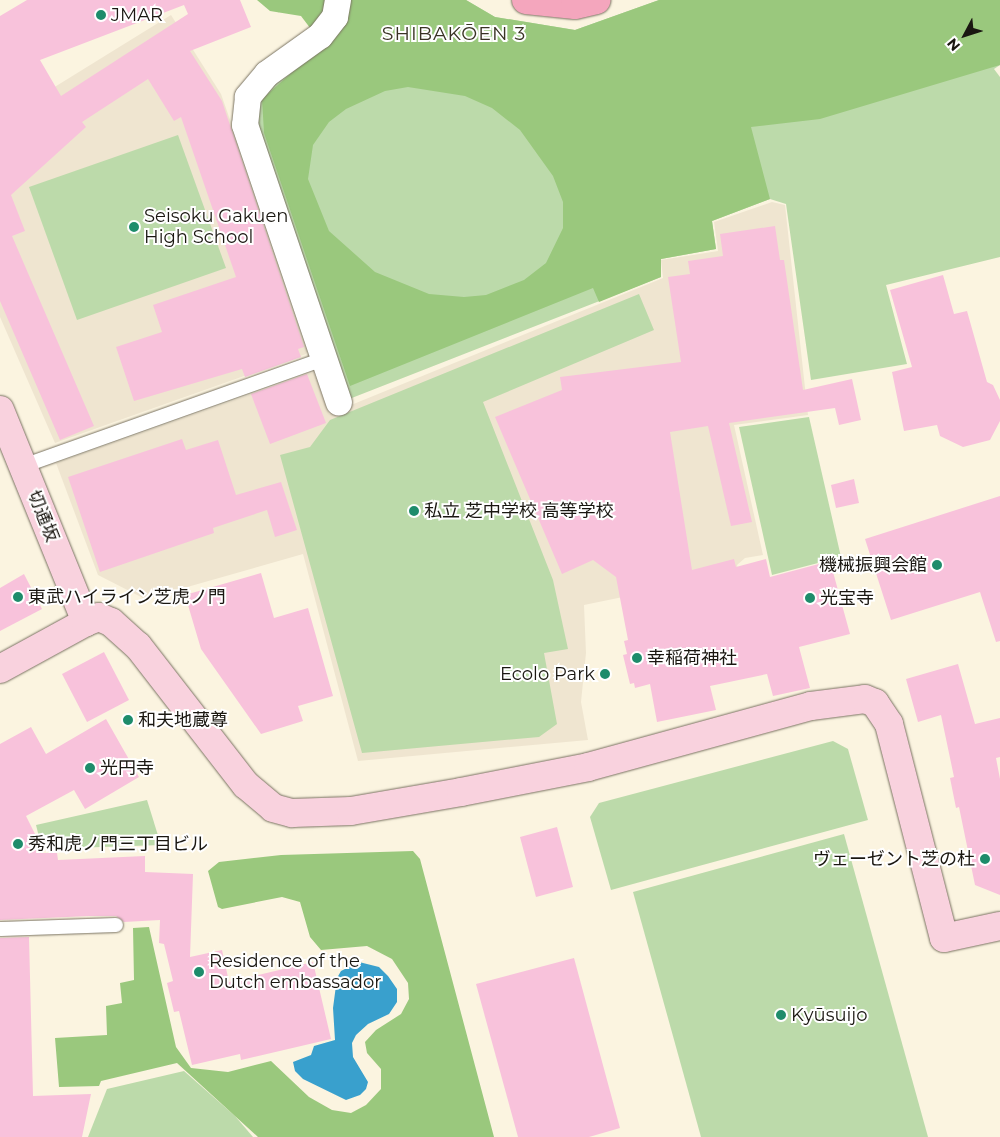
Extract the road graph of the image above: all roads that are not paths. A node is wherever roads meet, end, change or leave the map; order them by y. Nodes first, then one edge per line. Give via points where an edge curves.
1 (338, 0) edge
2 (526, 0) edge
3 (596, 0) edge
4 (322, 359) junction
5 (339, 403) dead end
6 (2, 419) edge
7 (23, 466) junction
8 (76, 627) junction
9 (0, 669) edge
10 (116, 925) dead end
11 (1000, 926) edge
12 (0, 929) edge

1 - 4 street via 335,17 320,36 267,74 248,97 244,125
2 - 3 main road via 575,4
4 - 5 street
4 - 7 lane
6 - 7 street, 切通坂
7 - 8 street, 切通坂
8 - 9 street
8 - 11 street via 99,618 122,629 246,784 273,808 292,813 351,811 588,767 811,706 864,699 875,703 889,724 944,938
10 - 12 lane

